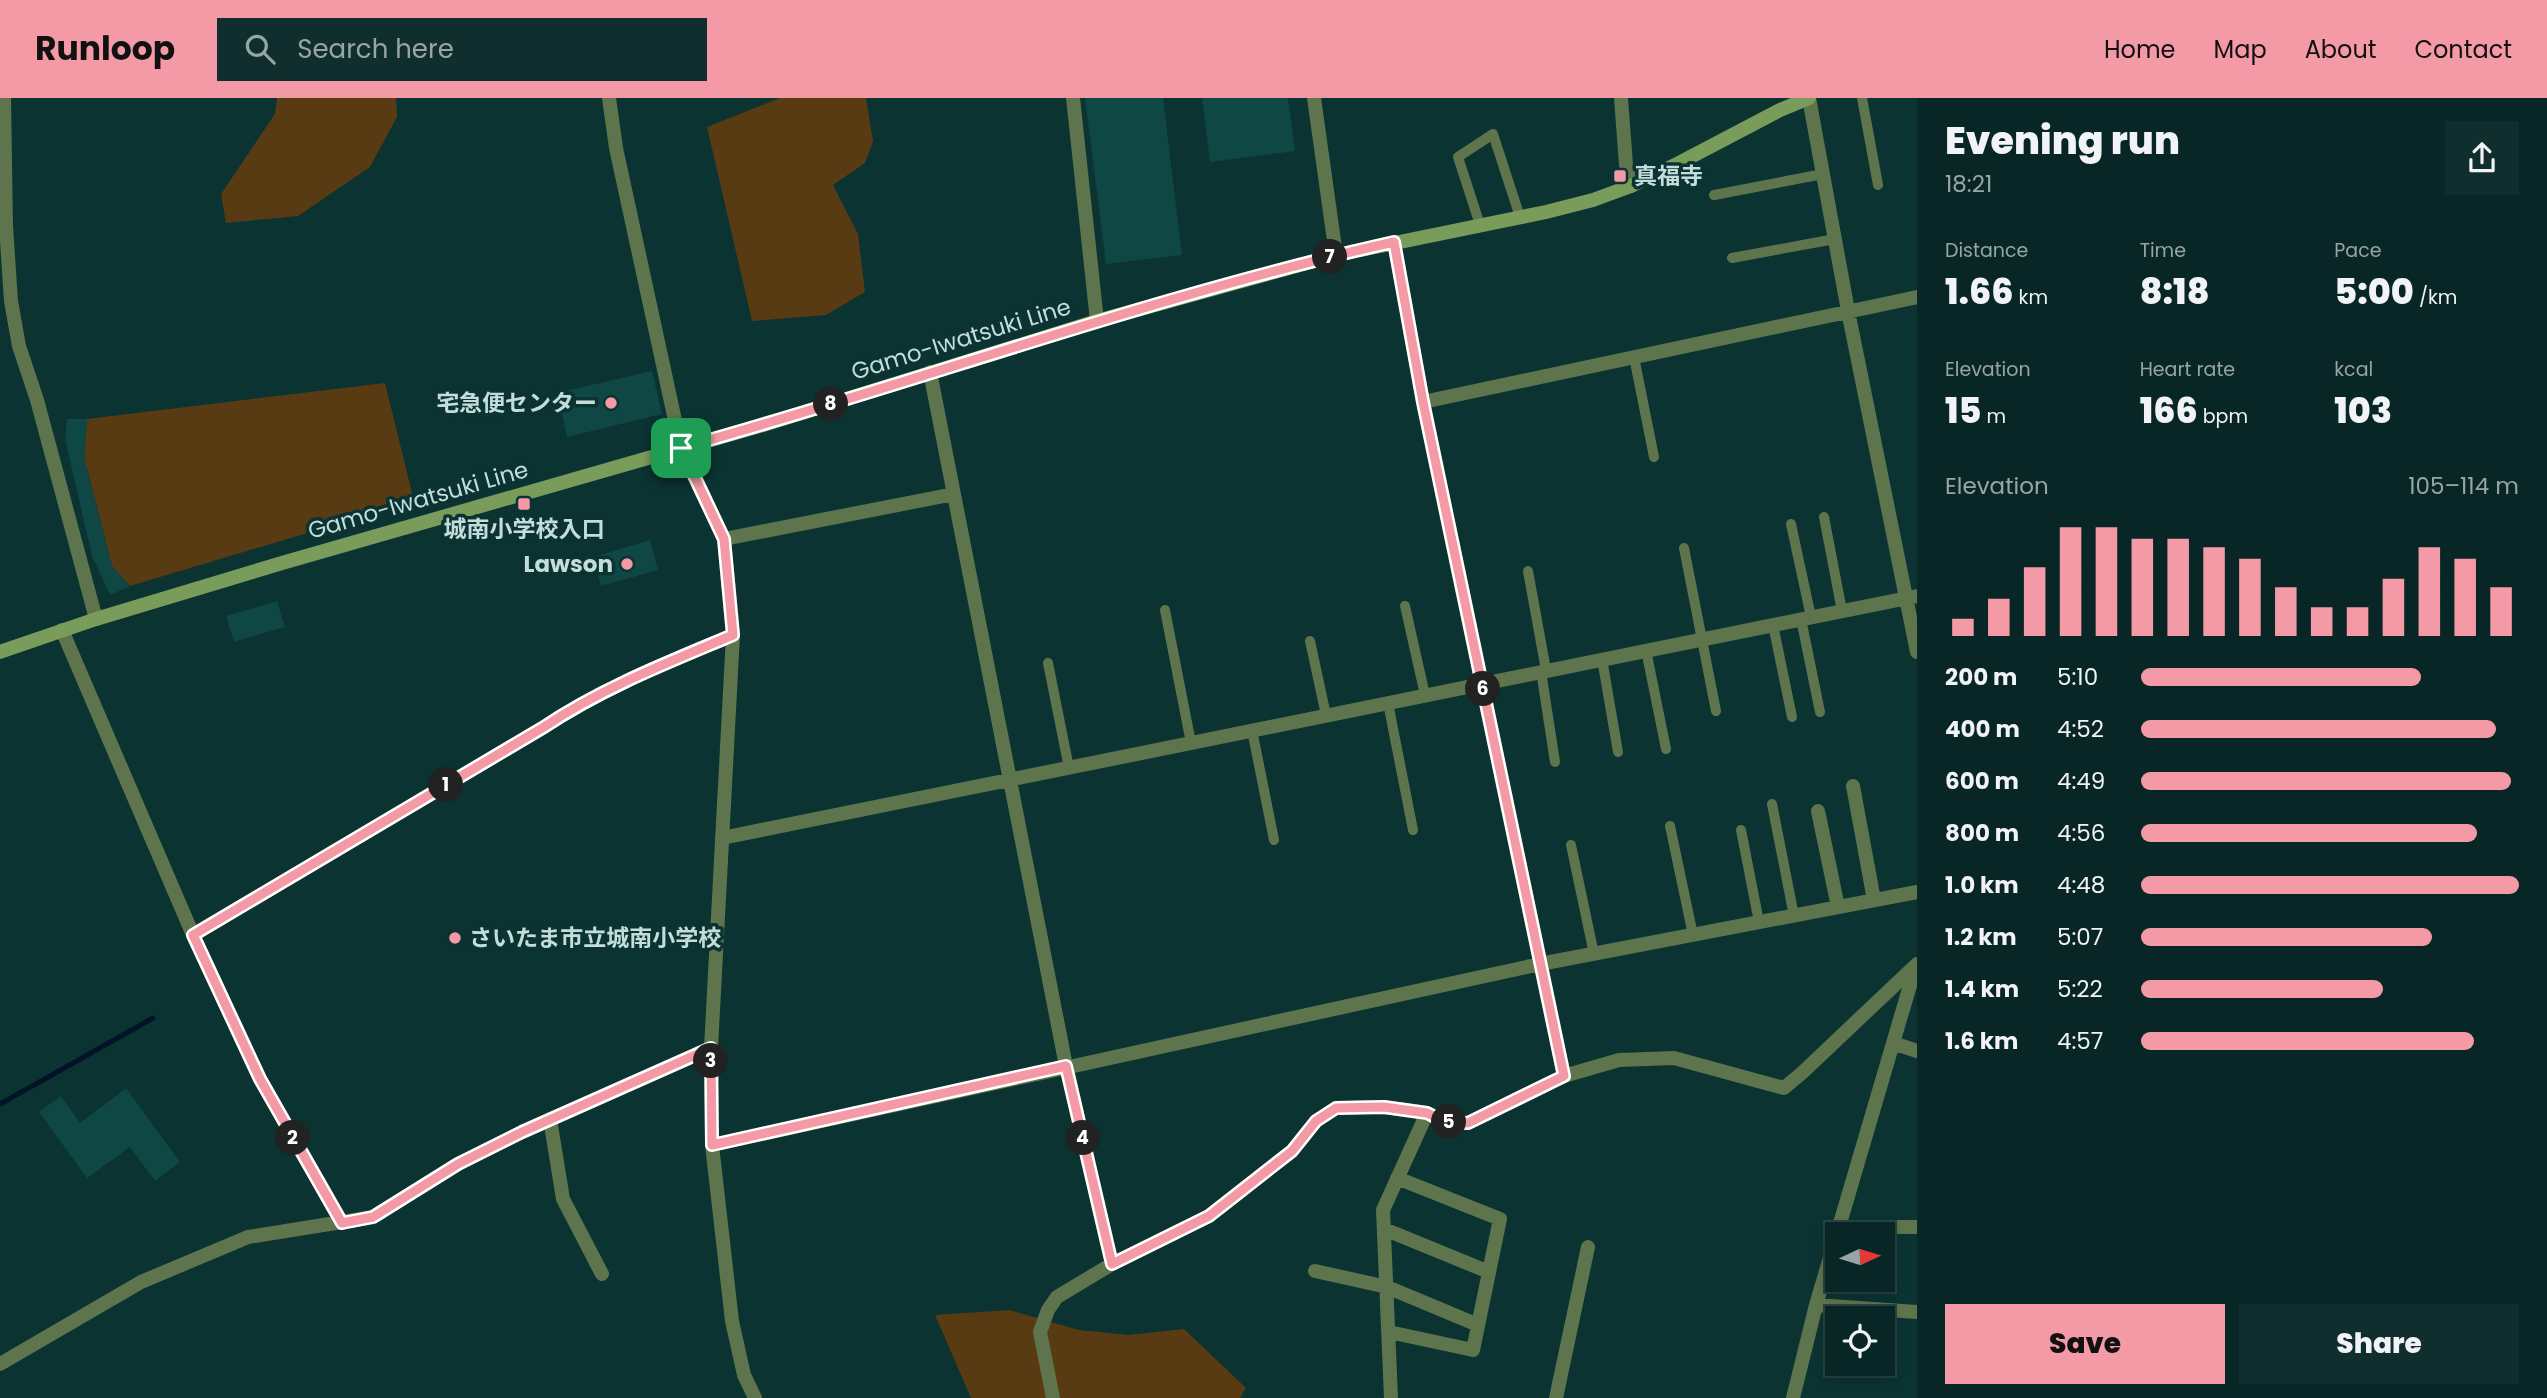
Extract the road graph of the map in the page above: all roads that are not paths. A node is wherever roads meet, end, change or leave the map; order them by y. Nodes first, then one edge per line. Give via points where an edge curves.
1 (4, 98) edge
2 (608, 98) edge
3 (1073, 98) edge
4 (1314, 98) edge
5 (1621, 98) edge
6 (1809, 98) edge
7 (1862, 98) edge
8 (1823, 174) junction
9 (1878, 185) dead end
10 (1631, 186) junction
11 (1714, 195) dead end
12 (1520, 218) junction
13 (1480, 225) junction
14 (1835, 239) junction
15 (1394, 242) junction
16 (1336, 255) junction
17 (1732, 258) dead end
18 (1917, 297) edge
19 (1848, 311) junction
20 (1097, 321) junction
21 (1634, 356) junction
22 (929, 372) junction
23 (1423, 402) junction
24 (681, 448) junction
25 (1654, 457) dead end
26 (954, 494) junction
27 (1824, 517) dead end
28 (1791, 524) dead end
29 (724, 539) junction
30 (1684, 548) dead end
31 (1528, 571) dead end
32 (1912, 597) edge
33 (1405, 606) dead end
34 (1165, 610) dead end
35 (1842, 611) junction
36 (1806, 618) junction
37 (96, 619) junction
38 (1773, 625) junction
39 (62, 630) junction
40 (733, 635) junction
41 (1703, 639) junction
42 (1310, 641) dead end
43 (1646, 650) junction
44 (0, 652) edge
45 (1917, 652) edge
46 (1602, 659) junction
47 (1048, 663) dead end
48 (1543, 671) junction
49 (1482, 683) junction
50 (1425, 695) junction
51 (1388, 703) junction
52 (1716, 711) dead end
53 (1821, 712) dead end
54 (1326, 715) junction
55 (1792, 717) dead end
56 (1252, 730) junction
57 (1191, 743) junction
58 (1666, 749) dead end
59 (1618, 752) dead end
60 (1555, 762) dead end
61 (1069, 768) junction
62 (1011, 780) junction
63 (1853, 786) dead end
64 (1772, 804) dead end
65 (1818, 811) dead end
66 (1671, 826) dead end
67 (1413, 830) dead end
68 (1741, 830) dead end
69 (722, 838) junction
70 (1274, 840) dead end
71 (1571, 845) dead end
72 (1917, 892) edge
73 (1874, 900) junction
74 (1838, 907) junction
75 (1794, 915) junction
76 (1759, 922) junction
77 (193, 935) junction
78 (1693, 935) junction
79 (1594, 954) junction
80 (1540, 964) junction
81 (1917, 964) edge
82 (1893, 1043) junction
83 (711, 1048) junction
84 (1917, 1051) edge
85 (1066, 1066) junction
86 (1564, 1076) junction
87 (1427, 1113) junction
88 (550, 1119) junction
89 (712, 1145) junction
90 (1397, 1178) junction
91 (1840, 1222) edge
92 (342, 1223) junction
93 (1895, 1227) edge
94 (1917, 1227) edge
95 (1384, 1229) junction
96 (1588, 1247) dead end
97 (1112, 1264) junction
98 (1315, 1271) dead end
99 (1489, 1272) junction
100 (1825, 1272) edge
101 (602, 1274) dead end
102 (1387, 1287) junction
103 (1815, 1305) junction
104 (1917, 1312) edge
105 (1478, 1325) junction
106 (1390, 1332) junction
107 (0, 1364) edge
108 (755, 1398) edge
109 (1053, 1398) edge
110 (1391, 1398) edge
111 (1556, 1398) edge
112 (1793, 1398) edge

1 - 37 street via 6,226 17,335
2 - 24 street
3 - 20 street
4 - 16 street
5 - 10 street
6 - 8 street
6 - 10 main road, Gamo-Iwatsuki Line
7 - 9 lane
8 - 11 lane
8 - 14 street
10 - 12 main road, Gamo-Iwatsuki Line
12 - 13 main road, Gamo-Iwatsuki Line
12 - 13 lane via 1493,134 1458,156
13 - 15 main road, Gamo-Iwatsuki Line
14 - 17 lane
14 - 19 street
15 - 16 main road, Gamo-Iwatsuki Line
15 - 23 street
16 - 20 main road, Gamo-Iwatsuki Line
18 - 19 street
19 - 21 street
19 - 32 street
20 - 22 main road, Gamo-Iwatsuki Line
21 - 23 street
21 - 25 lane
22 - 24 main road, Gamo-Iwatsuki Line
22 - 26 street
23 - 49 street
24 - 29 street
24 - 37 main road, Gamo-Iwatsuki Line
26 - 29 street
26 - 62 street
27 - 35 lane
28 - 36 lane
29 - 40 street
30 - 41 lane
31 - 48 lane
32 - 35 street
32 - 45 street
33 - 50 lane
34 - 57 lane
35 - 36 street
36 - 38 street
36 - 53 lane
37 - 39 main road, Gamo-Iwatsuki Line
38 - 41 street
38 - 55 lane
39 - 44 main road, Gamo-Iwatsuki Line
39 - 77 street
40 - 69 street
40 - 77 street via 574,707
41 - 43 street
41 - 52 lane
42 - 54 lane
43 - 46 street
43 - 58 lane
46 - 48 street
46 - 59 lane
47 - 61 lane
48 - 49 street
48 - 60 lane
49 - 50 street
49 - 80 street
50 - 51 street
51 - 54 street
51 - 67 lane
54 - 56 street
56 - 57 street
56 - 70 lane
57 - 61 street
61 - 62 street
62 - 69 street
62 - 85 street
63 - 73 street
64 - 75 lane
65 - 74 street
66 - 78 lane
68 - 76 lane
69 - 83 street
71 - 79 lane
72 - 73 street
73 - 74 street
74 - 75 street
75 - 76 street
76 - 78 street
77 - 92 street via 260,1079
78 - 79 street
79 - 80 street
80 - 85 street
80 - 86 street
81 - 82 street
81 - 86 street via 1784,1087 1674,1058 1619,1060
82 - 84 street
82 - 91 street
83 - 88 street
83 - 89 street
85 - 89 street
85 - 97 street
86 - 87 street via 1468,1123 1445,1122
87 - 90 street
87 - 97 street via 1384,1107 1336,1108 1316,1121 1292,1151 1209,1216
88 - 92 street via 458,1164 373,1217
88 - 101 street via 563,1199
89 - 108 street via 737,1348
90 - 95 street via 1383,1210
90 - 99 street via 1500,1219
92 - 107 street via 248,1237 141,1282
93 - 94 street
95 - 99 street
95 - 102 street
96 - 111 street
97 - 109 street via 1057,1297 1048,1310 1040,1332
98 - 102 street
99 - 105 street
100 - 103 street
102 - 105 street
102 - 106 street
103 - 104 street
103 - 112 street
105 - 106 street via 1473,1350
106 - 110 street

